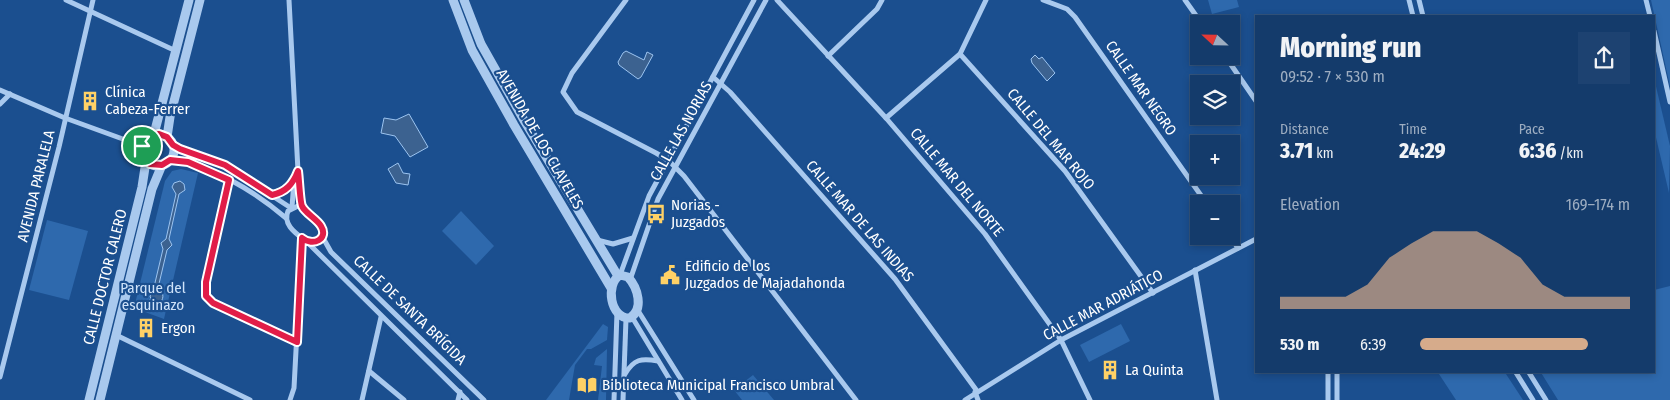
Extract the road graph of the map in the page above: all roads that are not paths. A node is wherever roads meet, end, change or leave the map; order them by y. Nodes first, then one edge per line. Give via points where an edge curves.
1 (66, 0) edge
2 (93, 0) edge
3 (189, 0) edge
4 (200, 0) edge
5 (289, 0) edge
6 (453, 0) edge
7 (464, 0) edge
8 (626, 0) edge
9 (754, 0) edge
10 (766, 0) edge
11 (778, 0) edge
12 (882, 0) edge
13 (986, 0) edge
14 (1042, 0) edge
15 (1185, 0) edge
16 (1409, 0) edge
17 (1419, 0) edge
18 (1646, 0) edge
19 (90, 13) junction
20 (1196, 15) edge
21 (1413, 15) edge
22 (1423, 15) edge
23 (1650, 15) edge
24 (1655, 35) edge
25 (176, 52) junction
26 (960, 54) junction
27 (828, 56) junction
28 (1231, 65) edge
29 (713, 77) junction
30 (721, 83) junction
31 (0, 90) edge
32 (10, 94) junction
33 (1255, 100) edge
34 (1670, 102) edge
35 (0, 104) edge
36 (65, 118) junction
37 (886, 118) junction
38 (154, 134) junction
39 (170, 141) junction
40 (142, 146) junction
41 (668, 160) junction
42 (146, 161) junction
43 (166, 163) junction
44 (675, 166) junction
45 (298, 171) junction
46 (229, 180) junction
47 (294, 180) junction
48 (272, 195) junction
49 (1201, 195) edge
50 (292, 207) junction
51 (302, 207) junction
52 (286, 218) junction
53 (322, 236) junction
54 (302, 238) junction
55 (633, 238) junction
56 (595, 240) junction
57 (1255, 240) edge
58 (307, 242) junction
59 (1236, 245) edge
60 (1238, 248) junction
61 (1195, 270) junction
62 (619, 275) junction
63 (630, 280) junction
64 (611, 288) junction
65 (1153, 293) junction
66 (637, 308) junction
67 (617, 312) junction
68 (381, 317) junction
69 (629, 318) junction
70 (116, 336) junction
71 (1061, 340) junction
72 (297, 342) junction
73 (658, 361) junction
74 (369, 372) junction
75 (1328, 373) edge
76 (1337, 373) edge
77 (1516, 373) edge
78 (1529, 373) edge
79 (625, 375) junction
80 (0, 377) edge
81 (460, 392) junction
82 (976, 392) junction
83 (89, 400) edge
84 (100, 400) edge
85 (250, 400) edge
86 (290, 400) edge
87 (362, 400) edge
88 (404, 400) edge
89 (458, 400) edge
90 (467, 400) edge
91 (484, 400) edge
92 (614, 400) edge
93 (623, 400) edge
94 (682, 400) edge
95 (694, 400) edge
96 (856, 400) edge
97 (965, 400) edge
98 (978, 400) edge
99 (1090, 400) edge
100 (1217, 400) edge
101 (1328, 400) edge
102 (1337, 400) edge
103 (1533, 400) edge
104 (1546, 400) edge

1 - 19 street
2 - 19 street, AVENIDA PARALELA
3 - 25 street
4 - 39 street via 170,117
5 - 45 street
6 - 64 street, AVENIDA DE LOS CLAVELES via 477,58
7 - 56 street, AVENIDA DE LOS CLAVELES via 481,44
8 - 41 street via 572,72 563,92 577,112
9 - 29 street
10 - 30 street, CALLE LAS NORIAS
11 - 27 street, CALLE MAR DEL NORTE
12 - 27 street via 877,9
13 - 26 street
14 - 49 street, CALLE MAR NEGRO via 1066,8 1075,17
15 - 20 street
16 - 21 street
17 - 22 street
18 - 23 street
19 - 25 street
19 - 36 street, AVENIDA PARALELA
24 - 34 street
25 - 38 street
26 - 37 street
26 - 65 street, CALLE DEL MAR ROJO via 1066,172
27 - 37 street, CALLE MAR DEL NORTE
28 - 33 street
29 - 30 street, CALLE MAR DE LAS INDIAS
29 - 41 street
30 - 44 street, CALLE LAS NORIAS
30 - 82 street, CALLE MAR DE LAS INDIAS via 896,279
31 - 32 street
32 - 35 street
32 - 36 street
36 - 40 street
36 - 80 street, AVENIDA PARALELA
37 - 71 street, CALLE MAR DEL NORTE via 985,234
38 - 39 street
38 - 40 street
39 - 43 street via 173,155
39 - 48 street via 225,165
40 - 42 street
41 - 44 street
41 - 55 street via 649,196
42 - 43 street via 154,165
42 - 83 street, CALLE DOCTOR CALERO
43 - 46 street, CALLE DE SANTA BRÍGIDA via 188,162
43 - 70 street, CALLE DOCTOR CALERO via 152,189
44 - 63 street, CALLE LAS NORIAS via 652,212
44 - 96 street
45 - 47 street
45 - 51 street
46 - 52 street, CALLE DE SANTA BRÍGIDA
46 - 72 street via 206,282 206,296 213,303
47 - 48 street via 286,190
47 - 50 street
48 - 50 street
50 - 51 street
50 - 52 street
51 - 53 street, CALLE DE SANTA BRÍGIDA via 321,225
52 - 54 street, CALLE DE SANTA BRÍGIDA via 288,225
53 - 58 street via 314,243
53 - 91 street, CALLE DE SANTA BRÍGIDA via 331,252
54 - 58 street, CALLE DE SANTA BRÍGIDA
54 - 72 street
55 - 56 street via 613,244
55 - 62 street
56 - 62 street, AVENIDA DE LOS CLAVELES
57 - 60 street, CALLE MAR ADRIÁTICO
58 - 68 street, CALLE DE SANTA BRÍGIDA
59 - 60 street
60 - 61 street, CALLE MAR ADRIÁTICO
61 - 65 street, CALLE MAR ADRIÁTICO
61 - 100 street
62 - 63 street
62 - 64 street
63 - 66 street via 637,290
64 - 67 street via 612,304
65 - 71 street, CALLE MAR ADRIÁTICO
66 - 69 street
66 - 95 street
67 - 69 street
67 - 92 street
68 - 74 street
68 - 81 street, CALLE DE SANTA BRÍGIDA
69 - 73 street
69 - 79 street
70 - 84 street, CALLE DOCTOR CALERO
70 - 85 street
71 - 82 street, CALLE MAR ADRIÁTICO
71 - 99 street, CALLE MAR DEL NORTE
72 - 86 street via 294,388
73 - 79 street via 638,360 631,364
73 - 94 street
74 - 87 street
74 - 88 street
75 - 101 street
76 - 102 street
77 - 103 street
78 - 104 street
79 - 93 street
81 - 89 street
81 - 90 street, CALLE DE SANTA BRÍGIDA
82 - 97 street, CALLE MAR ADRIÁTICO
82 - 98 street, CALLE MAR DE LAS INDIAS

